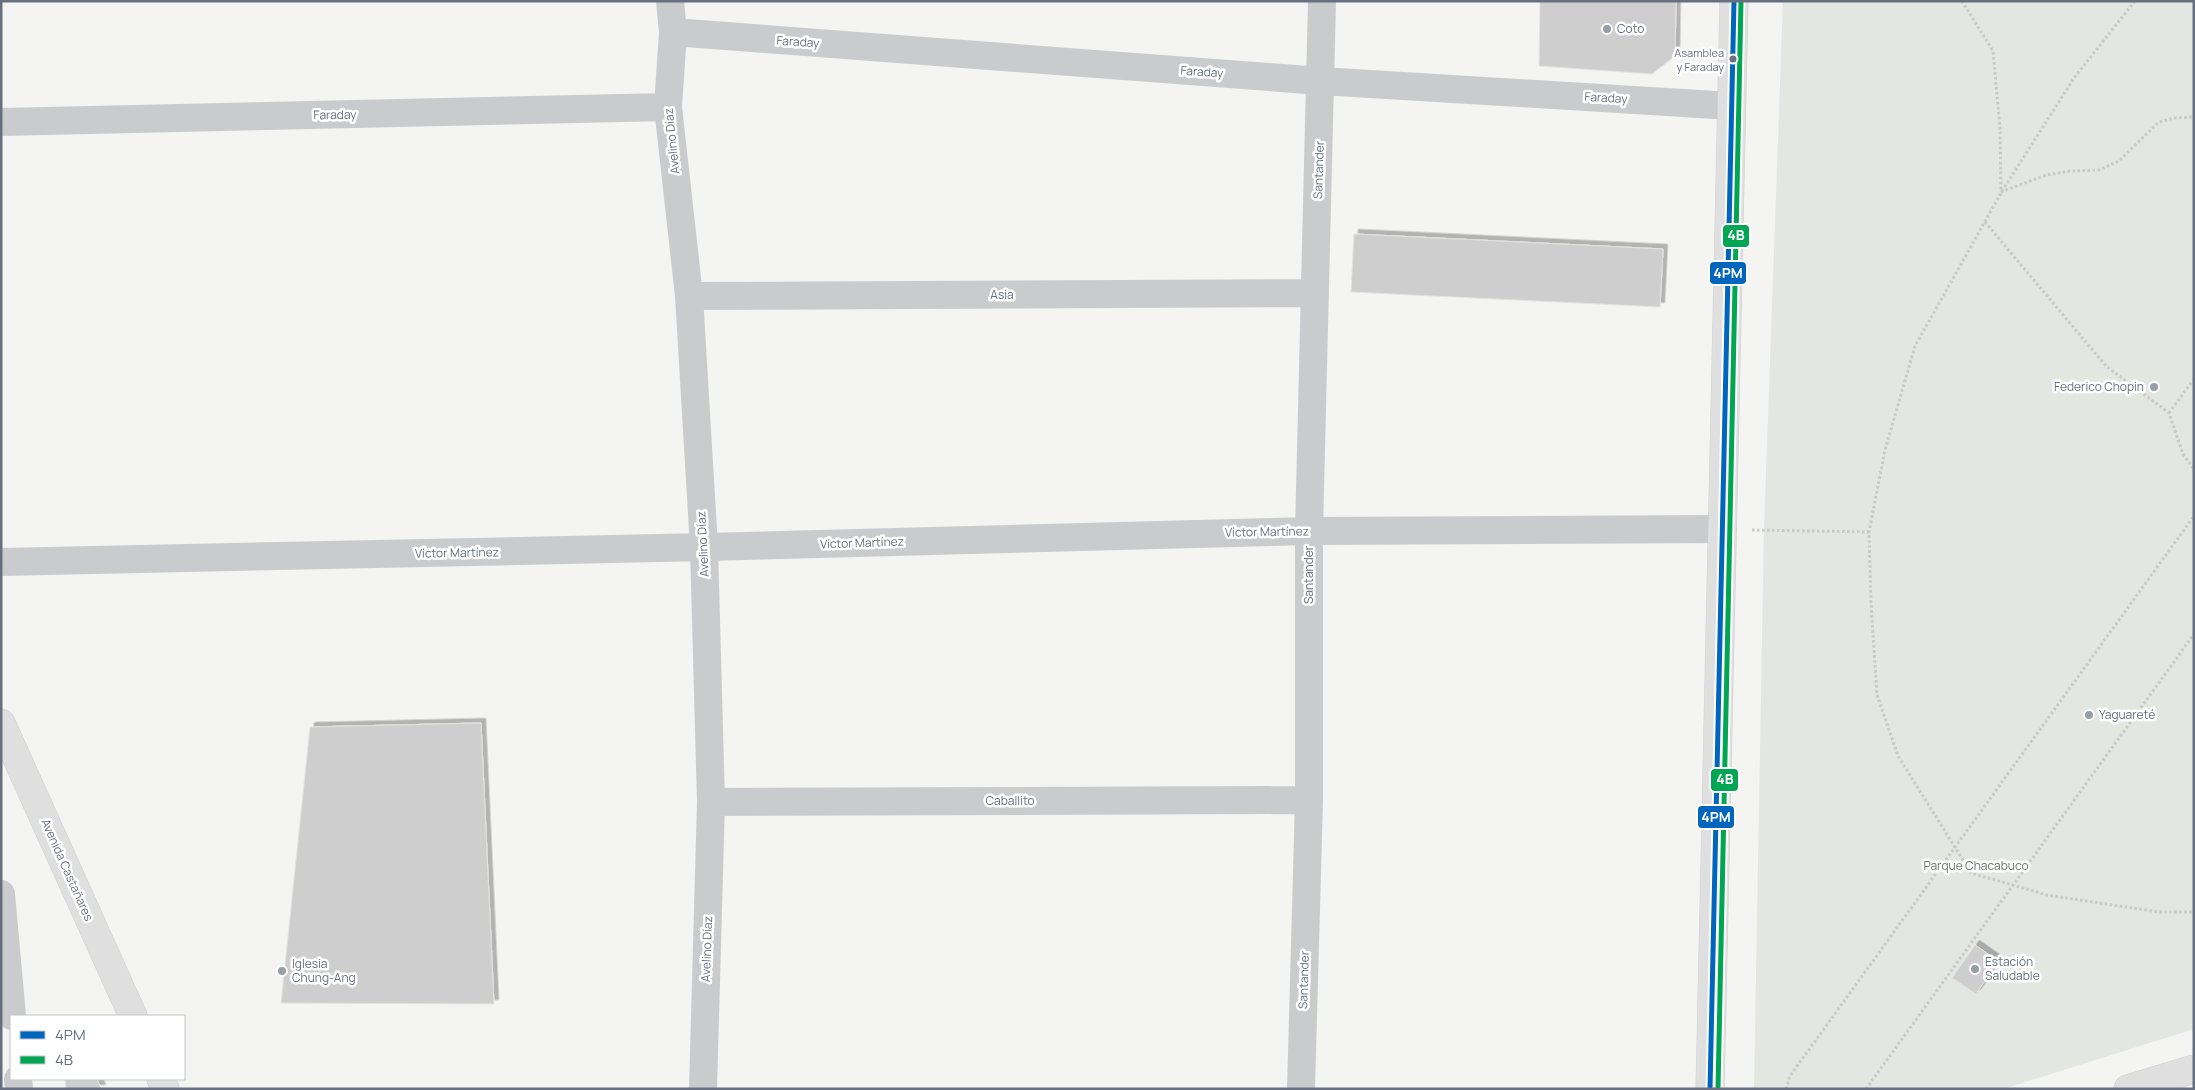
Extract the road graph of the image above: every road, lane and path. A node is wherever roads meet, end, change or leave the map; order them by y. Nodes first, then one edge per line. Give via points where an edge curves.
1 (670, 1) edge
2 (1322, 1) edge
3 (1734, 1) edge
4 (1962, 1) edge
5 (2135, 1) edge
6 (673, 32) junction
7 (1321, 81) junction
8 (1732, 106) junction
9 (668, 107) junction
10 (2194, 117) edge
11 (1, 122) edge
12 (2001, 193) junction
13 (1985, 222) junction
14 (1315, 293) junction
15 (689, 296) junction
16 (2194, 379) edge
17 (2169, 413) junction
18 (2194, 469) edge
19 (2194, 516) edge
20 (1723, 529) junction
21 (1309, 531) junction
22 (1869, 532) junction
23 (704, 547) junction
24 (1, 562) edge
25 (2194, 634) edge
26 (1, 723) edge
27 (1309, 800) junction
28 (711, 802) junction
29 (1955, 847) junction
30 (2013, 885) junction
31 (1, 895) edge
32 (2194, 912) edge
33 (12, 1015) edge
34 (133, 1015) edge
35 (2194, 1069) edge
36 (704, 1089) edge
37 (1301, 1089) edge
38 (1710, 1089) edge
39 (1786, 1089) edge
40 (1866, 1089) edge
41 (2128, 1089) edge

1 - 6 street, Avelino Díaz
2 - 7 street, Santander
3 - 8 main road
4 - 12 path via 1993,51 2000,128
5 - 12 path via 2074,78
6 - 7 street, Faraday
6 - 9 street, Avelino Díaz
7 - 8 street, Faraday
7 - 14 street, Santander
8 - 20 main road
9 - 11 street, Faraday
9 - 15 street, Avelino Díaz
10 - 12 path via 2159,122 2119,161 2099,170 2046,175
12 - 13 path
13 - 17 path via 2106,366
13 - 22 path via 1915,346 1885,450
14 - 15 street, Asia
14 - 21 street, Santander
15 - 23 street, Avelino Díaz
16 - 17 path
17 - 18 path via 2183,454
19 - 29 path
20 - 21 street, Víctor Martínez
20 - 22 path
20 - 38 main road
21 - 23 street, Víctor Martínez
21 - 27 street, Santander
22 - 29 path via 1877,694 1898,756
23 - 24 street, Víctor Martínez
23 - 28 street, Avelino Díaz
25 - 30 path
26 - 34 main road, Avenida Castañares
27 - 28 street, Caballito
27 - 37 street, Santander
28 - 36 street, Avelino Díaz
29 - 30 path via 1971,873
29 - 39 path via 1790,1076
30 - 32 path via 2047,895 2150,911
30 - 40 path
31 - 33 street
35 - 41 main road

